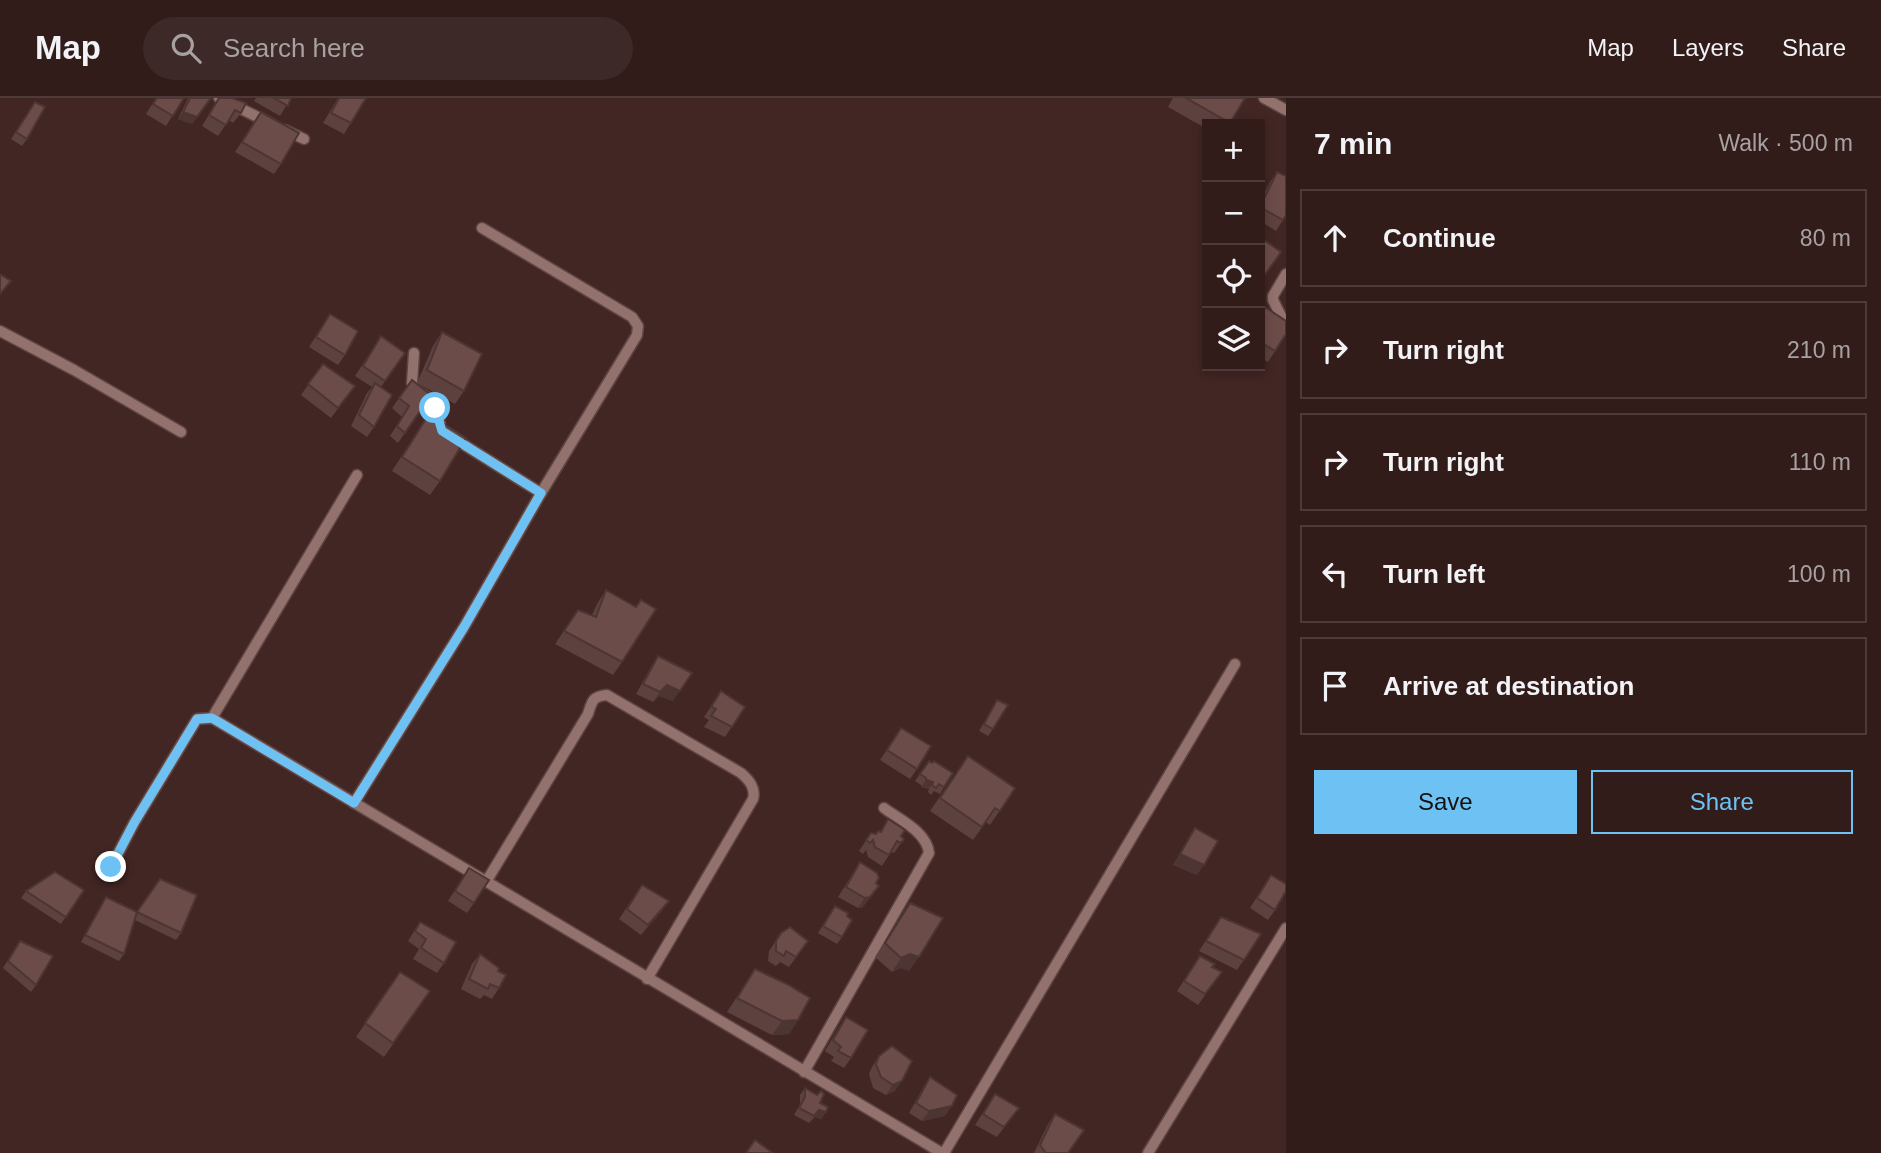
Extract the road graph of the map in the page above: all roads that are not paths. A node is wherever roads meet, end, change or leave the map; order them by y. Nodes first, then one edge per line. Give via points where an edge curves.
1 (219, 98) edge
2 (1264, 98) edge
3 (1286, 110) edge
4 (304, 139) dead end
5 (482, 228) dead end
6 (1286, 274) edge
7 (1286, 326) edge
8 (0, 331) edge
9 (414, 353) dead end
10 (181, 432) dead end
11 (357, 475) dead end
12 (541, 493) junction
13 (1236, 664) dead end
14 (212, 718) junction
15 (354, 803) junction
16 (884, 808) dead end
17 (111, 867) dead end
18 (486, 882) junction
19 (1286, 928) edge
20 (647, 979) junction
21 (804, 1072) junction
22 (943, 1153) edge
23 (1148, 1153) edge

1 - 4 street
2 - 3 street
5 - 12 street via 632,317 638,326 628,351
6 - 7 street via 1273,296
8 - 10 street
9 - 12 street via 412,383 435,408 442,431
11 - 14 street
12 - 15 street
13 - 22 street
14 - 15 street
14 - 17 street via 197,719
15 - 18 street
16 - 21 street via 922,835 929,853
18 - 20 street
18 - 20 street via 597,696 607,695 741,774 752,786 753,799
19 - 23 street
20 - 21 street
21 - 22 street

